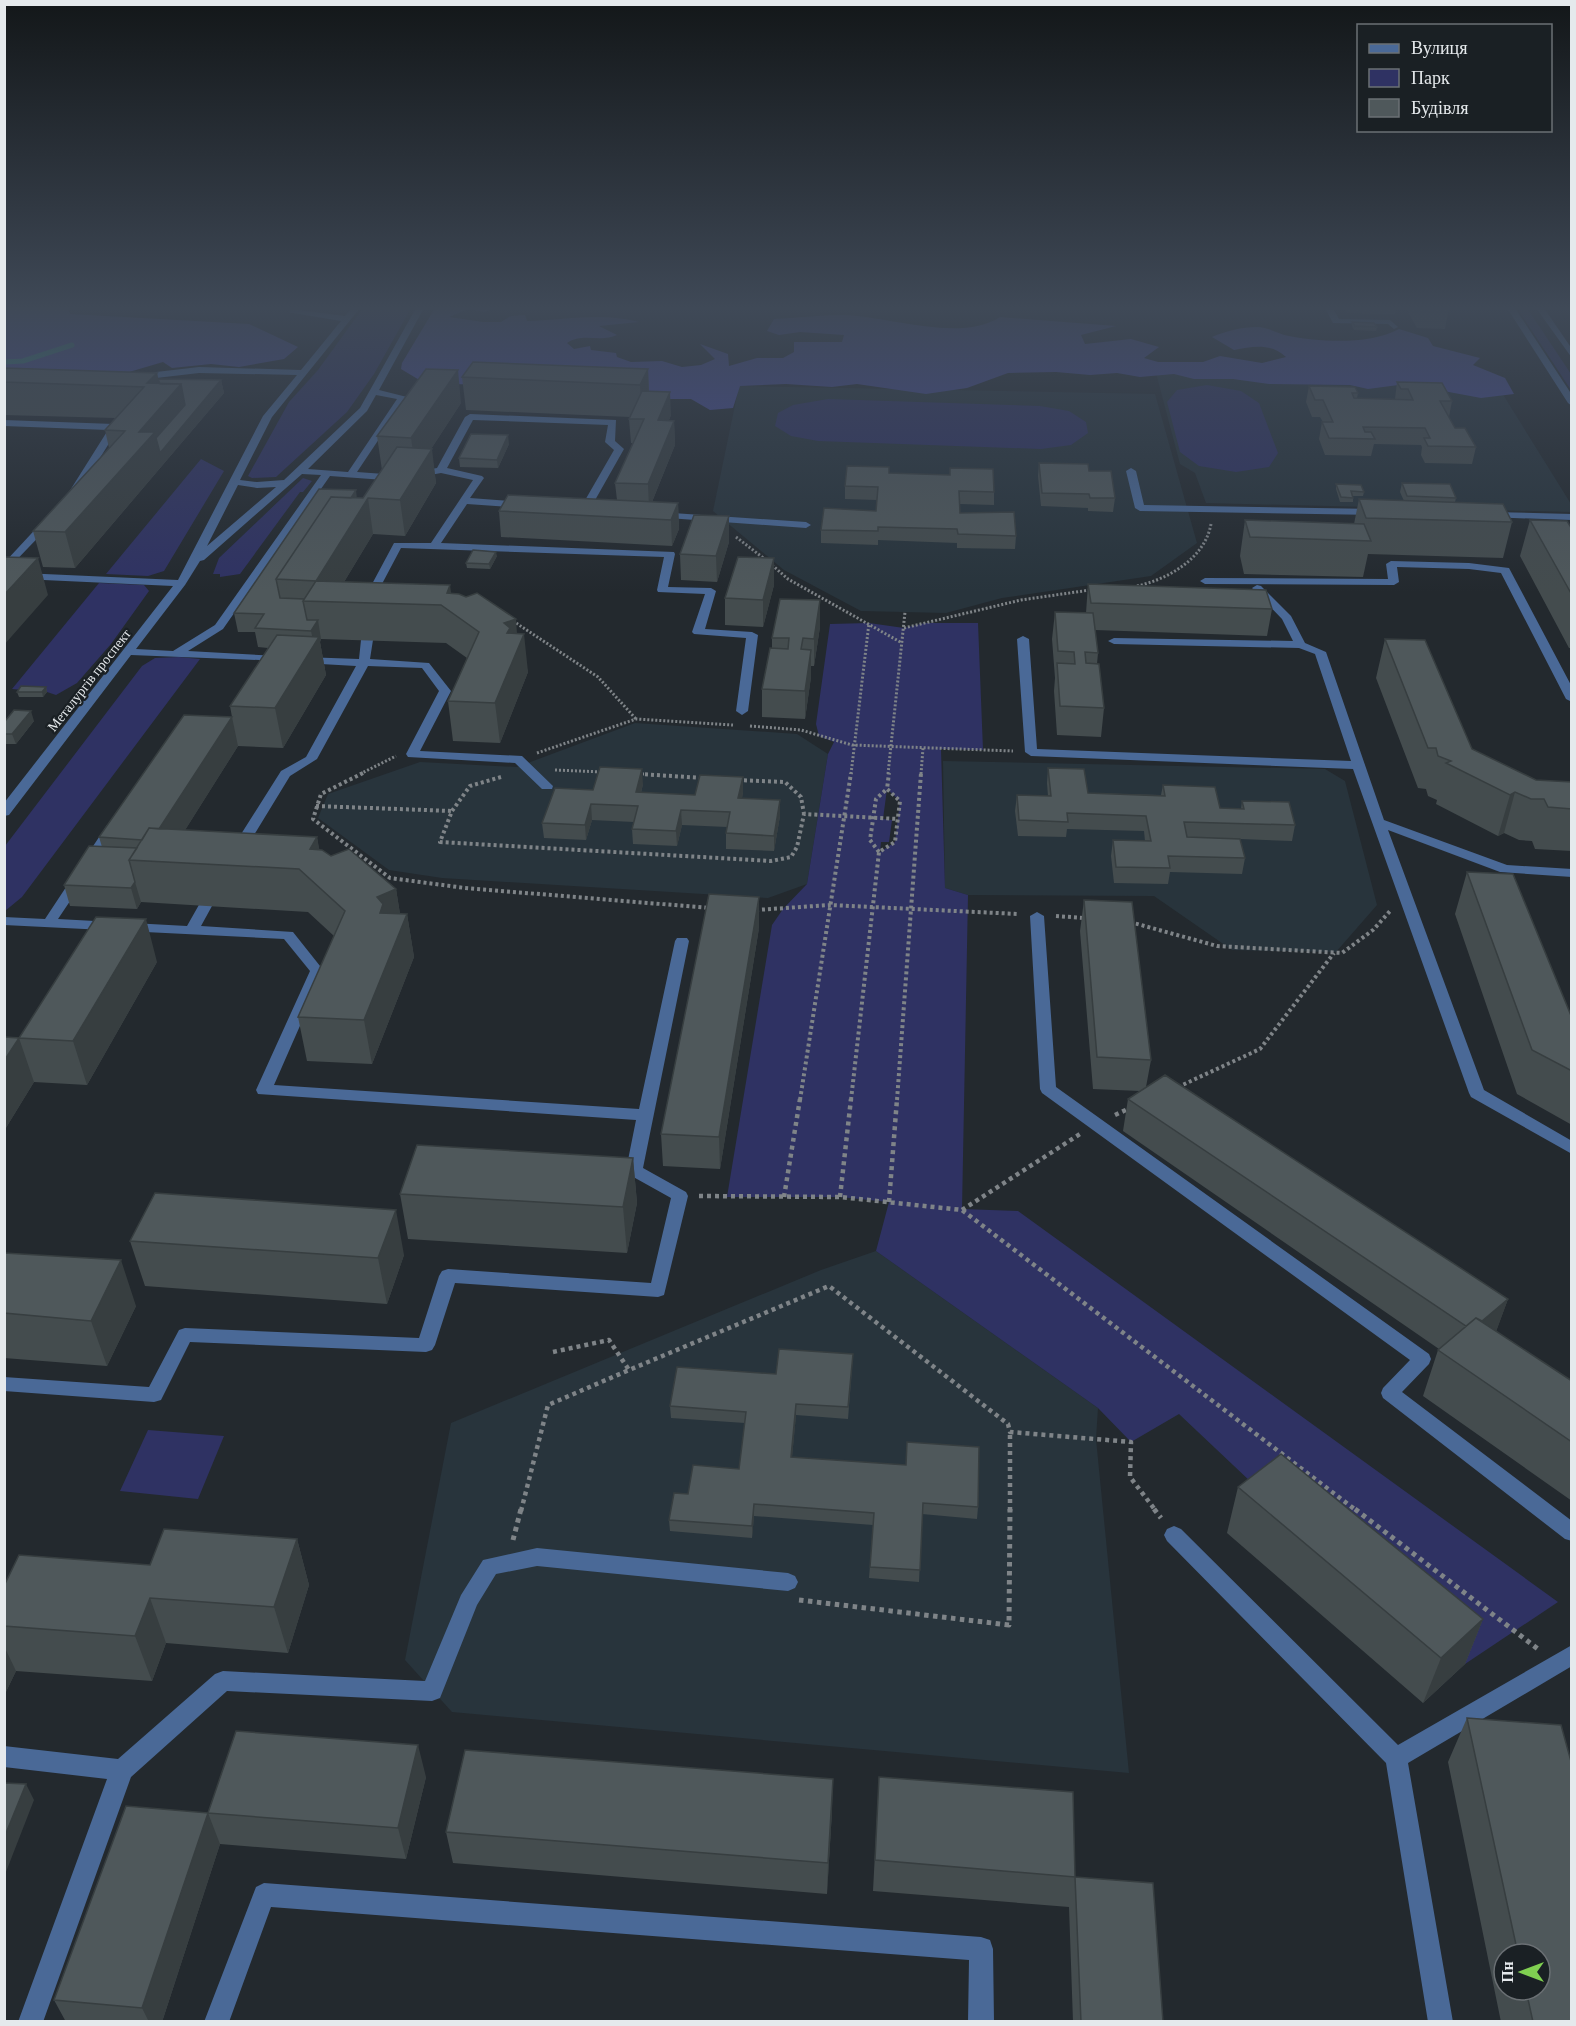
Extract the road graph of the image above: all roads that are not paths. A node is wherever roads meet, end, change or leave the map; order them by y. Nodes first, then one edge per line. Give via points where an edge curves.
1 (279, 403) edge
2 (367, 403) edge
3 (399, 403) edge
4 (4, 423) edge
5 (441, 470) junction
6 (300, 471) junction
7 (1131, 471) dead end
8 (327, 474) junction
9 (350, 475) junction
10 (235, 482) junction
11 (285, 483) junction
12 (66, 501) edge
13 (464, 501) junction
14 (530, 505) edge
15 (585, 509) edge
16 (1392, 512) edge
17 (652, 514) edge
18 (1476, 515) edge
19 (51, 518) edge
20 (1572, 518) edge
21 (806, 525) dead end
22 (434, 546) junction
23 (194, 564) junction
24 (4, 570) edge
25 (4, 576) edge
26 (1205, 581) dead end
27 (1250, 581) junction
28 (181, 583) junction
29 (375, 608) edge
30 (1023, 639) dead end
31 (368, 640) edge
32 (1114, 641) edge
33 (1300, 645) junction
34 (130, 652) junction
35 (176, 654) junction
36 (364, 662) junction
37 (1572, 699) edge
38 (742, 711) dead end
39 (1358, 765) junction
40 (547, 786) dead end
41 (4, 812) edge
42 (118, 819) edge
43 (1378, 822) junction
44 (230, 864) edge
45 (1572, 873) edge
46 (205, 906) edge
47 (1037, 916) road end
48 (4, 921) edge
49 (49, 923) junction
50 (98, 926) junction
51 (192, 930) junction
52 (682, 941) dead end
53 (86, 945) edge
54 (645, 1115) junction
55 (1572, 1149) edge
56 (4, 1384) edge
57 (1572, 1533) edge
58 (1174, 1535) road end
59 (788, 1582) road end
60 (1564, 1659) edge
61 (4, 1756) edge
62 (1396, 1758) junction
63 (122, 1770) junction
64 (30, 2022) edge
65 (216, 2022) edge
66 (981, 2022) edge
67 (1441, 2022) edge

1 - 10 street, Металургів проспект via 268,416
2 - 6 street, Металургів проспект
3 - 9 street
4 - 12 street via 114,427
5 - 9 street via 398,478
5 - 13 street via 479,478
5 - 15 street via 471,417 613,422 610,442 619,449
6 - 8 street
6 - 11 street, Металургів проспект
7 - 16 street via 1140,508
8 - 9 street
8 - 35 street via 219,627
10 - 11 street
10 - 23 street, Металургів проспект
11 - 23 street, Металургів проспект
13 - 14 street
13 - 22 street
17 - 21 street
18 - 20 street
19 - 24 street
22 - 29 street via 398,545 366,605
22 - 38 street via 670,554 662,590 711,591 698,632 752,635
23 - 28 street, Металургів проспект
25 - 28 street
26 - 27 street
27 - 33 street via 1287,618
27 - 37 street via 1394,582 1391,564 1505,570
28 - 34 street, Металургів проспект
30 - 39 street via 1031,752
31 - 36 street
32 - 33 street
33 - 39 street via 1320,652
34 - 35 street
34 - 41 street, Металургів проспект
35 - 36 street via 262,663
36 - 40 street via 425,665 445,691 412,754 518,759
36 - 44 street via 310,759 285,774
39 - 43 street
42 - 49 street
43 - 45 street via 1505,869
43 - 55 street via 1477,1093
46 - 51 street
47 - 57 street via 1048,1089 1422,1359 1390,1393
48 - 49 street
49 - 50 street
50 - 51 street
50 - 53 street
51 - 54 street via 288,935 317,971 264,1090
52 - 54 street
54 - 56 street via 634,1170 680,1196 658,1290 448,1276 426,1345 185,1335 154,1395
58 - 62 street
59 - 63 street via 537,1557 490,1566 468,1600 432,1691 223,1681
60 - 62 street
61 - 63 street
62 - 67 street
63 - 64 street
65 - 66 street via 264,1895 981,1949

